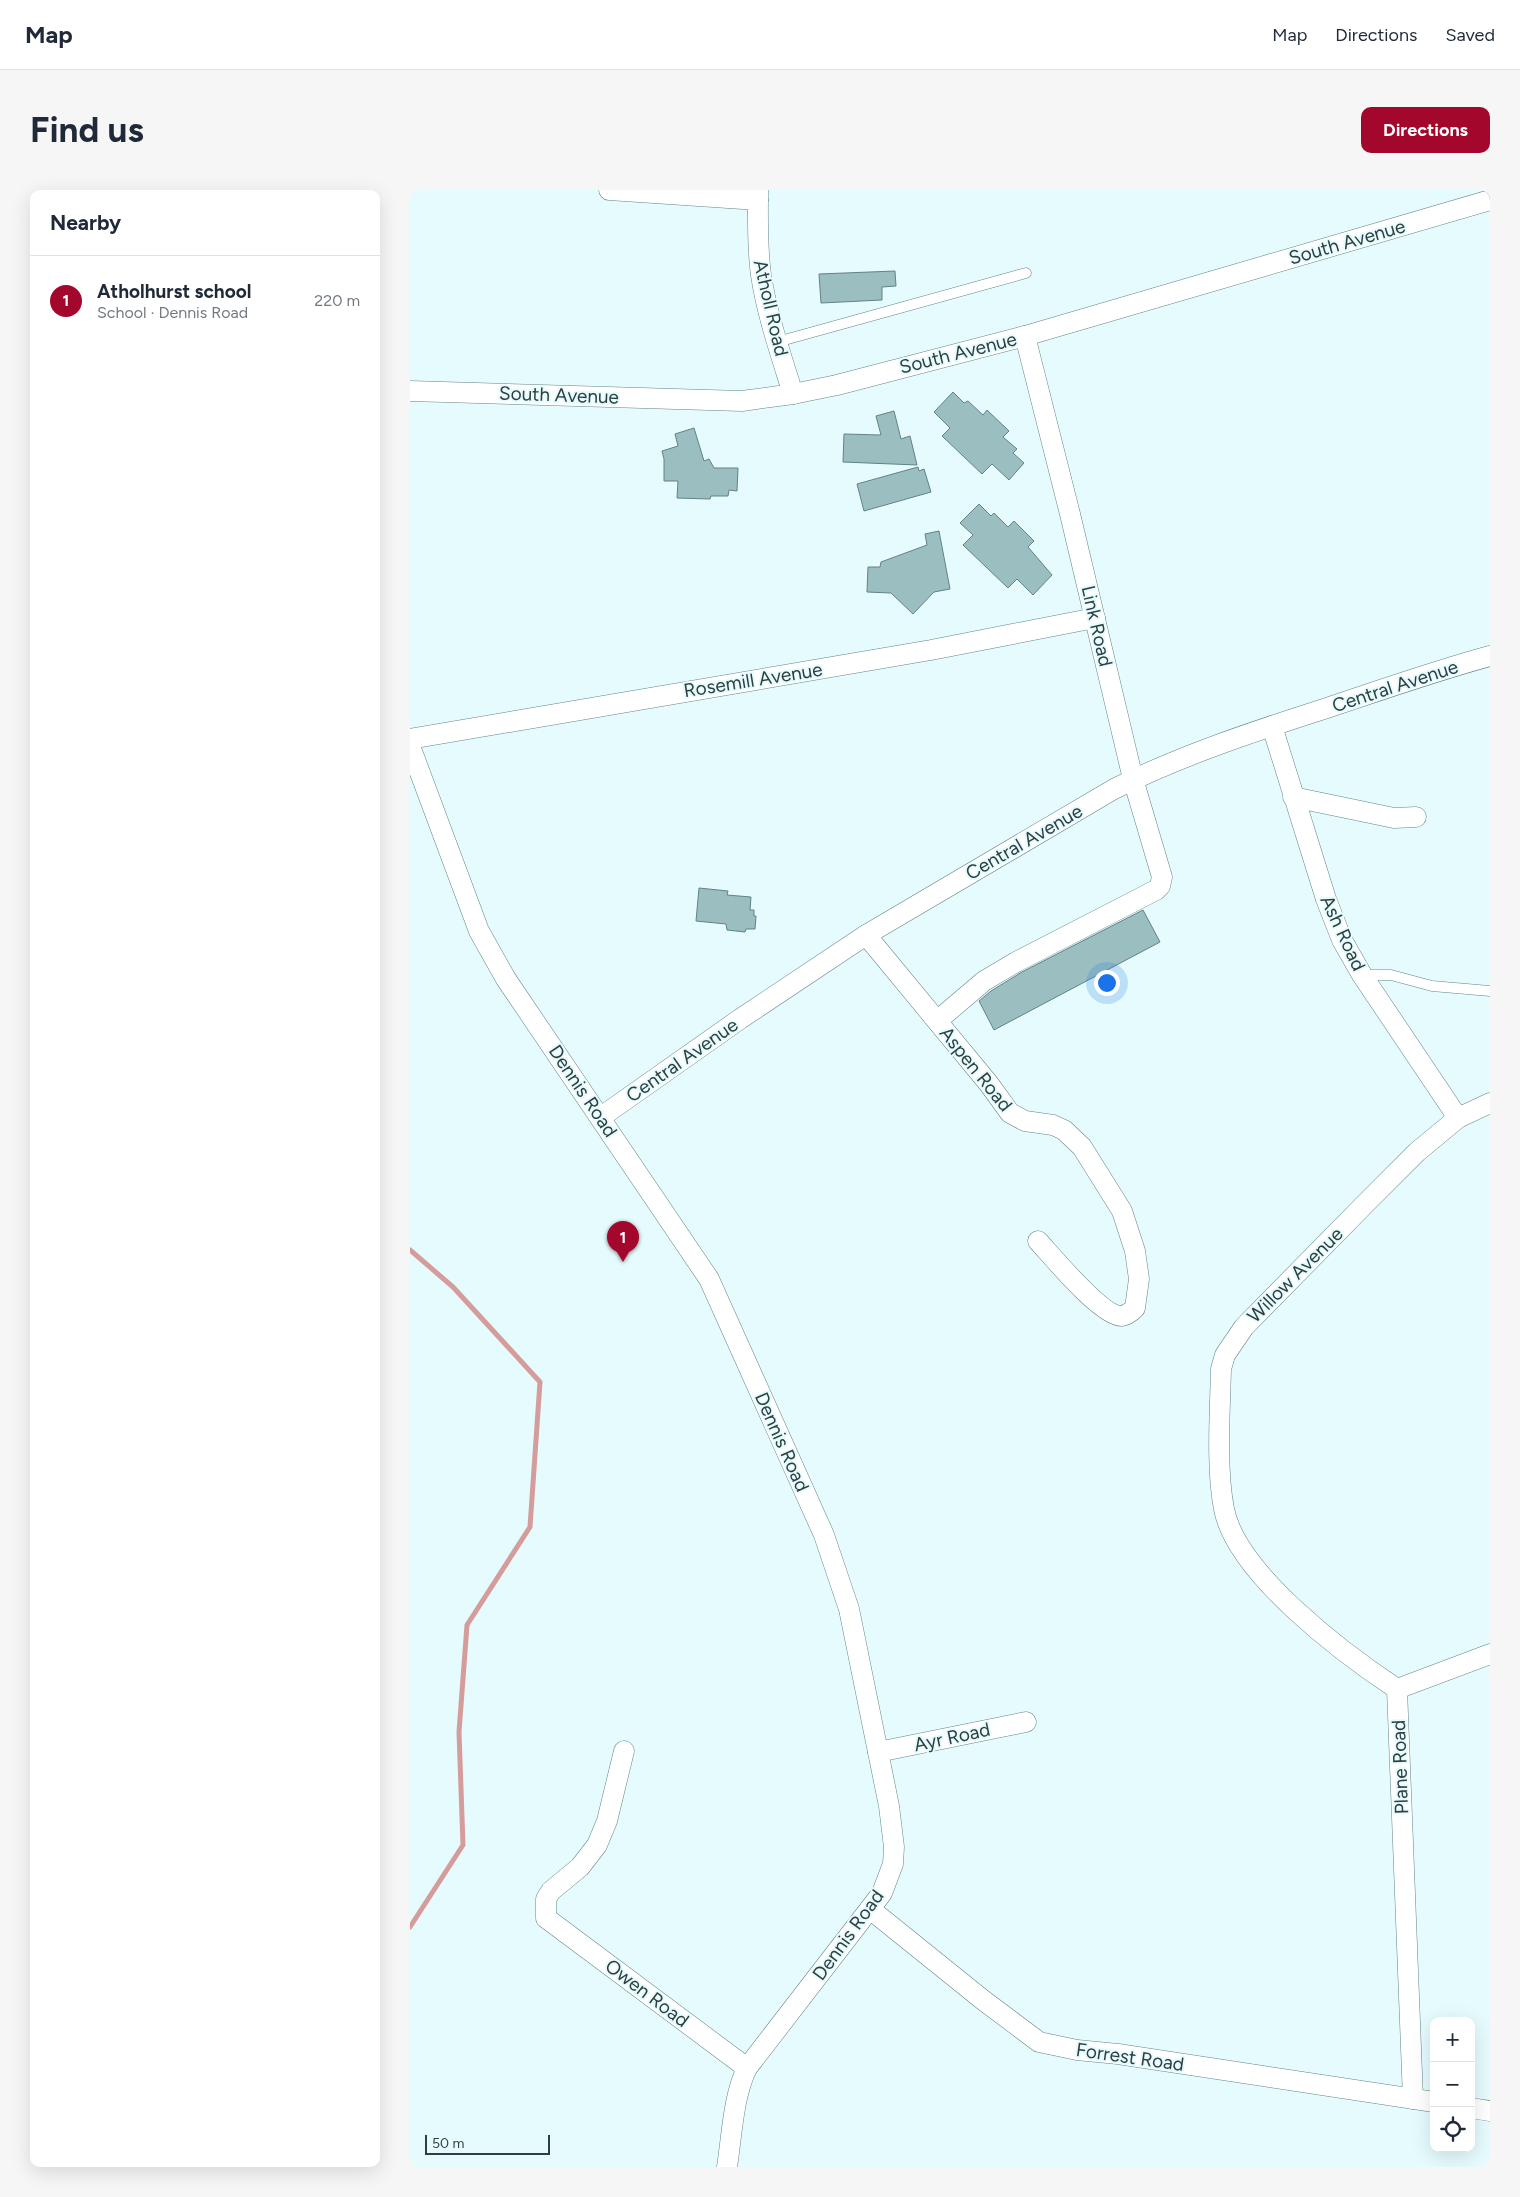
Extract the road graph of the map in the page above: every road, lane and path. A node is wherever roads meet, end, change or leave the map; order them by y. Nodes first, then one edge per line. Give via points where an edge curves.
1 (609, 190) edge
2 (758, 195) edge
3 (1490, 200) edge
4 (1026, 273) dead end
5 (1025, 336) junction
6 (777, 342) junction
7 (410, 392) edge
8 (792, 394) junction
9 (1095, 618) junction
10 (1490, 656) edge
11 (1272, 726) junction
12 (410, 739) edge
13 (410, 746) edge
14 (1134, 779) junction
15 (1293, 797) junction
16 (1416, 817) dead end
17 (866, 936) junction
18 (1362, 975) junction
19 (1490, 991) edge
20 (937, 1021) junction
21 (1490, 1104) edge
22 (601, 1117) junction
23 (1458, 1118) junction
24 (1038, 1241) dead end
25 (1490, 1654) edge
26 (1397, 1689) junction
27 (1026, 1722) dead end
28 (624, 1751) dead end
29 (878, 1752) junction
30 (870, 1909) junction
31 (747, 2068) junction
32 (1413, 2099) junction
33 (1430, 2101) edge
34 (1475, 2108) edge
35 (1490, 2110) edge
36 (728, 2167) edge

1 - 2 street
2 - 6 street, Atholl Road via 761,276
3 - 5 street, South Avenue
4 - 6 lane
5 - 8 street, South Avenue
5 - 9 street, Link Road
6 - 8 street, Atholl Road
7 - 8 street, South Avenue via 735,401
9 - 12 street, Rosemill Avenue via 854,664
9 - 14 street, Link Road
10 - 11 street, Central Avenue via 1430,672
11 - 14 street, Central Avenue
11 - 15 street, Ash Road
13 - 22 street, Dennis Road via 486,945
14 - 17 street, Central Avenue
14 - 20 street, Link Road via 1162,877 1160,886 984,981
15 - 16 street via 1394,818
15 - 18 street, Ash Road via 1326,899 1342,940
17 - 20 street, Aspen Road
17 - 22 street, Central Avenue via 740,1019
18 - 19 lane via 1391,976 1432,986
18 - 23 street, Ash Road
20 - 24 street, Aspen Road via 1010,1113 1025,1121 1058,1128 1082,1147 1122,1211 1135,1251 1139,1279 1135,1308 1121,1316 1112,1314 1095,1302
21 - 23 street, Willow Avenue
22 - 29 street, Dennis Road via 709,1279 824,1535 849,1609
23 - 26 street, Willow Avenue via 1418,1152 1255,1315 1234,1338 1221,1369 1221,1485 1224,1510 1238,1546 1267,1583 1364,1667
25 - 26 street
26 - 32 street, Plane Road
27 - 29 street, Ayr Road
28 - 31 street, Owen Road via 607,1821 597,1845 580,1867 551,1891 546,1899 546,1918
29 - 30 street, Dennis Road via 894,1847 893,1864 882,1892
30 - 31 street, Dennis Road
30 - 32 street, Forrest Road via 1039,2042
31 - 36 street, Dennis Road via 738,2094
32 - 33 street, Forrest Road
34 - 35 street

